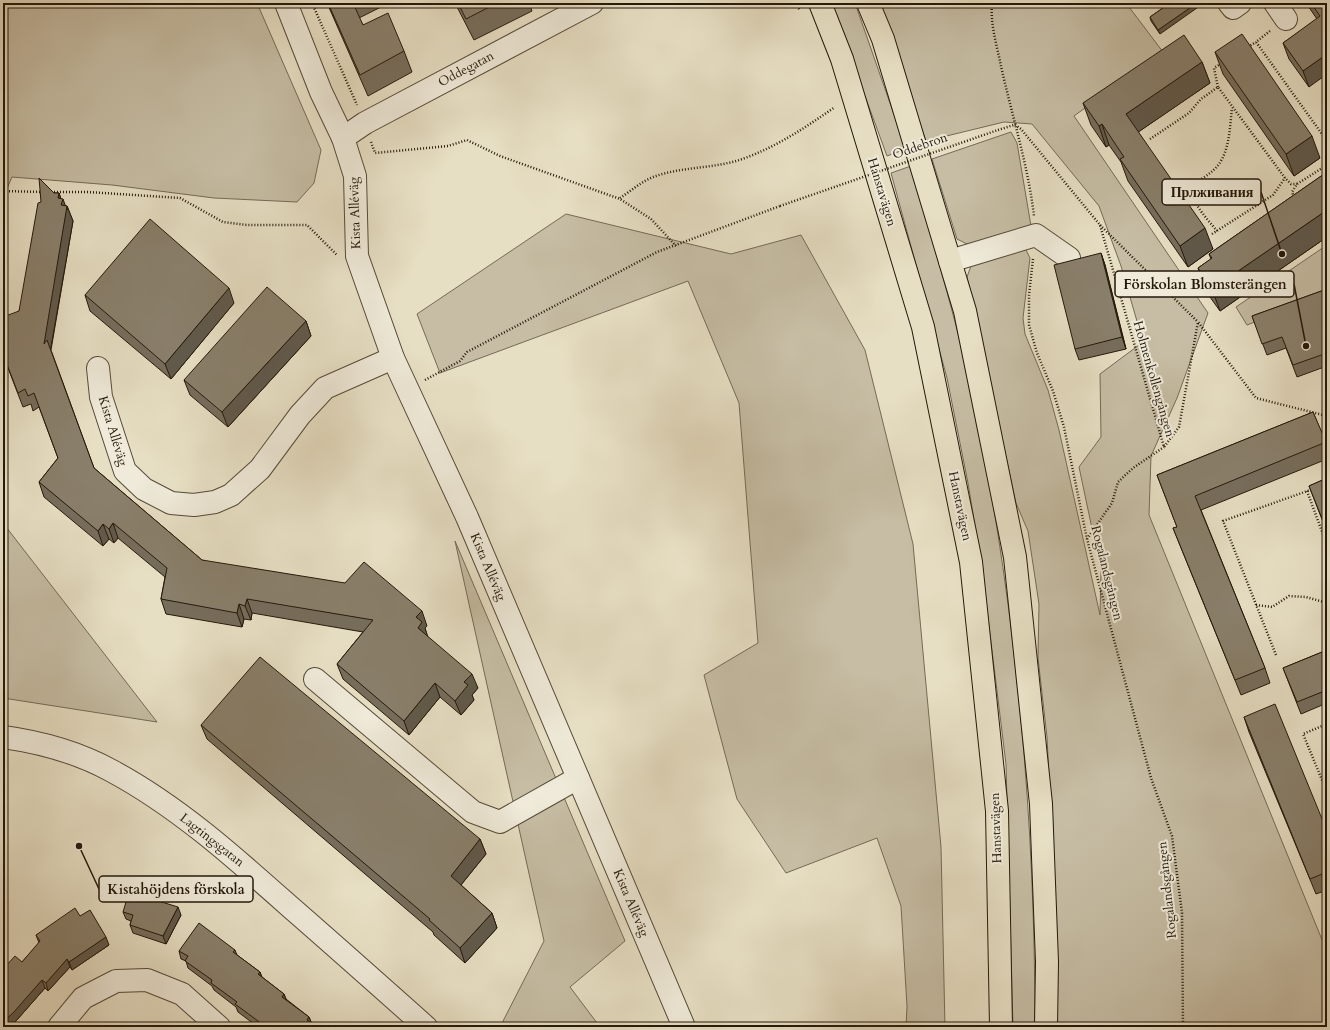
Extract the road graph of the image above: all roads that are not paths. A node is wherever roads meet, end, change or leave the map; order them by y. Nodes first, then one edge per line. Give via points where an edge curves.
1 (286, 3) edge
2 (592, 3) edge
3 (820, 3) edge
4 (868, 3) edge
5 (1229, 3) edge
6 (1240, 3) edge
7 (556, 11) edge
8 (343, 138) junction
9 (1069, 258) dead end
10 (950, 261) junction
11 (392, 358) junction
12 (98, 368) dead end
13 (315, 679) dead end
14 (3, 737) edge
15 (578, 778) junction
16 (59, 1027) edge
17 (219, 1027) edge
18 (426, 1027) edge
19 (684, 1027) edge
20 (1001, 1027) edge
21 (1046, 1027) edge

1 - 8 street, Kista Alléväg
2 - 7 street, Oddegatan
3 - 20 main road, Hanstavägen via 842,59 923,327 971,562 997,811
4 - 10 main road via 883,39
5 - 6 street via 1232,8
7 - 8 street, Oddegatan via 365,122
8 - 11 street, Kista Alléväg via 355,176 357,256
9 - 10 street via 1036,235
10 - 21 main road via 965,312 1015,558 1041,804 1047,962
11 - 12 street, Kista Alléväg via 325,388 300,415 260,469 231,495 215,502 194,505 170,503 144,489 125,472 101,397
11 - 15 street, Kista Alléväg via 467,517
13 - 15 street via 473,812 500,822
14 - 18 street, Lagtingsgatan via 40,744 76,755 112,771 188,820 226,850
15 - 19 street, Kista Alléväg
16 - 17 street via 83,998 116,981 147,980 182,994

